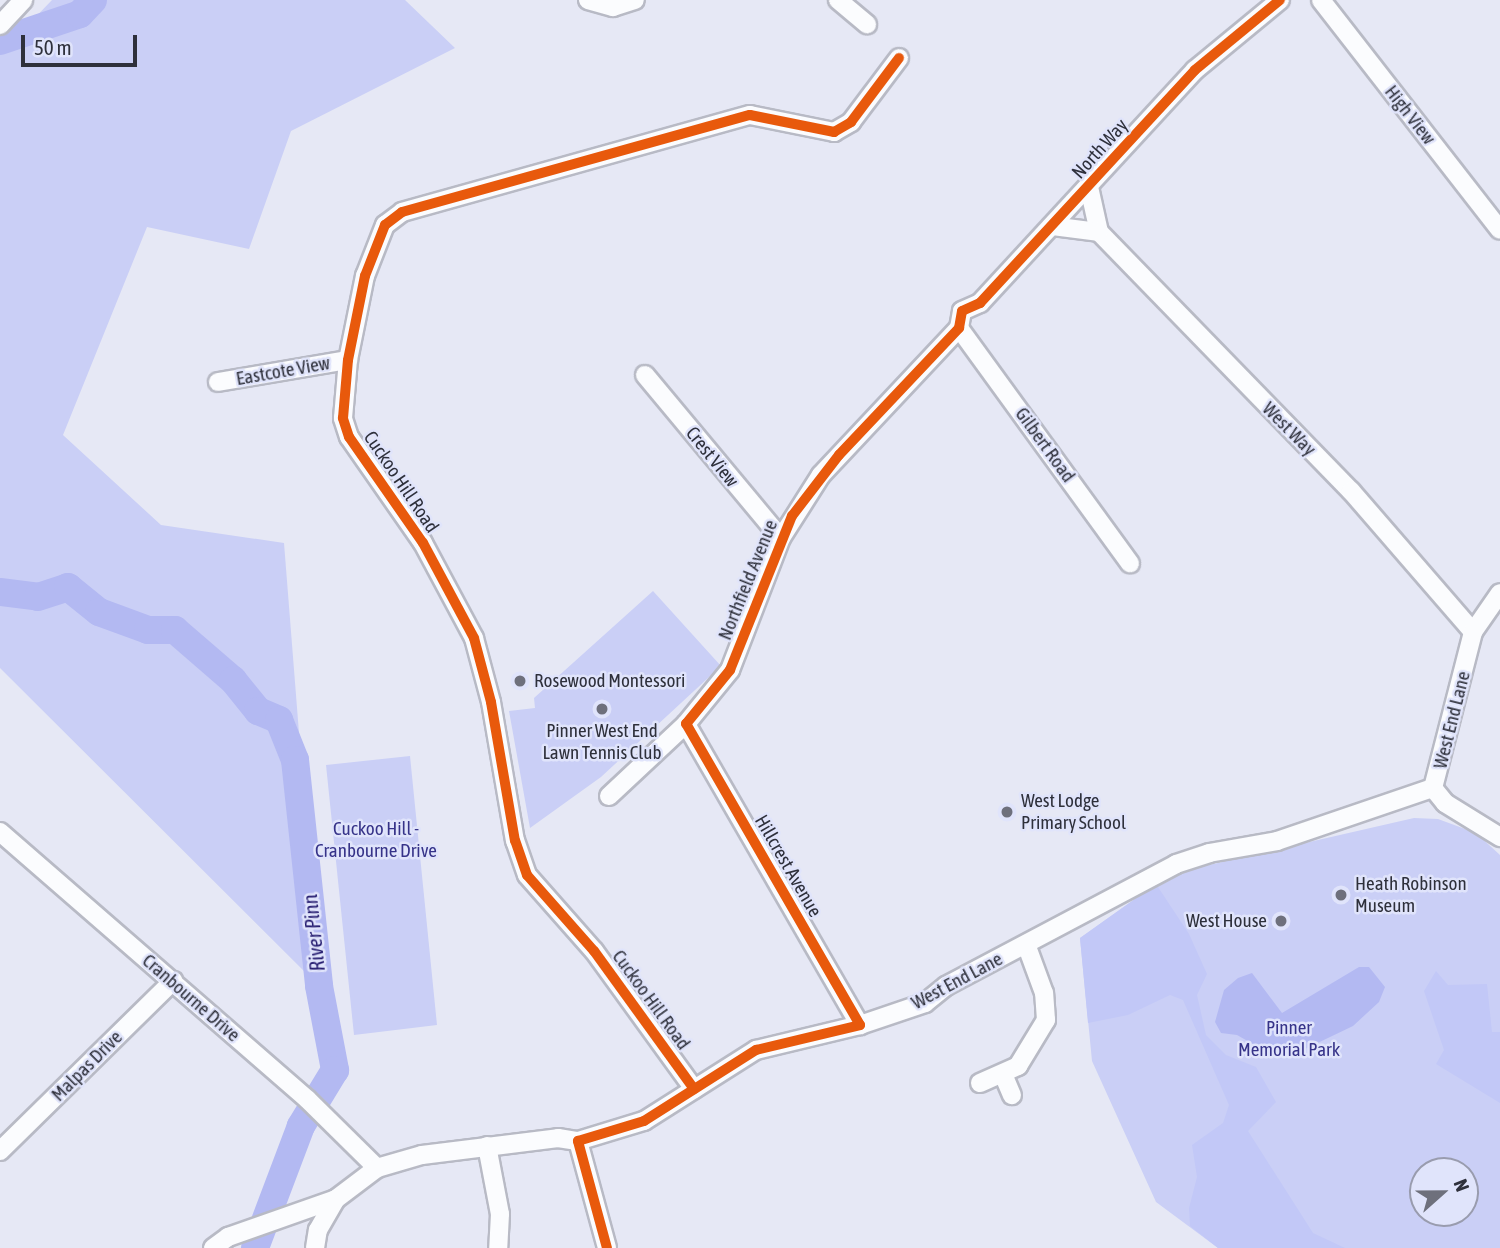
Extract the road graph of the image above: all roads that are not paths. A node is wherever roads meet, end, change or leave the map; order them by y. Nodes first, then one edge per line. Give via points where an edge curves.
1 (23, 0) edge
2 (587, 0) edge
3 (635, 0) edge
4 (838, 0) edge
5 (1280, 0) edge
6 (1321, 0) edge
7 (867, 24) dead end
8 (0, 25) edge
9 (899, 58) dead end
10 (1089, 187) junction
11 (1052, 226) junction
12 (1500, 230) edge
13 (1099, 232) junction
14 (961, 324) junction
15 (348, 360) junction
16 (645, 374) dead end
17 (218, 382) dead end
18 (781, 538) junction
19 (1130, 563) dead end
20 (1500, 593) edge
21 (1473, 632) junction
22 (686, 724) junction
23 (1433, 788) junction
24 (609, 796) dead end
25 (0, 832) edge
26 (1500, 837) edge
27 (1026, 944) junction
28 (173, 981) junction
29 (860, 1025) junction
30 (1003, 1074) junction
31 (980, 1083) dead end
32 (694, 1089) junction
33 (1012, 1095) dead end
34 (578, 1141) junction
35 (2, 1146) edge
36 (487, 1146) junction
37 (377, 1168) junction
38 (336, 1199) junction
39 (220, 1242) edge
40 (315, 1248) edge
41 (498, 1248) edge
42 (607, 1248) edge

1 - 8 street
2 - 3 street via 613,7
4 - 7 street
5 - 10 street, North Way via 1195,70
6 - 12 street, High View
9 - 15 street, Cuckoo Hill Road via 851,122 834,132 750,115 402,212 385,225 365,276
10 - 11 street, North Way
10 - 13 street
11 - 13 street
11 - 14 street, North Way via 980,303 972,322
13 - 21 street, West Way via 1351,491
14 - 18 street, Northfield Avenue via 821,475
14 - 19 street, Gilbert Road
15 - 17 street, Eastcote View
15 - 32 street, Cuckoo Hill Road via 343,418 349,437 423,543 474,638 491,702 515,841 527,875 594,951
16 - 18 street, Crest View
18 - 22 street, Northfield Avenue via 730,670
20 - 21 street, West End Lane
21 - 23 street, West End Lane
22 - 24 street, Northfield Avenue
22 - 29 street, Hillcrest Avenue
23 - 26 street via 1445,803
23 - 27 street, West End Lane via 1277,841 1175,864
25 - 28 street, Cranbourne Drive
27 - 29 street, West End Lane via 946,986 925,1003
27 - 30 street via 1044,993 1046,1020 1018,1066
28 - 35 street, Malpas Drive
28 - 37 street, Cranbourne Drive via 308,1100
29 - 32 street, West End Lane via 756,1051
30 - 31 street
30 - 33 street
32 - 34 street, West End Lane via 643,1121
34 - 36 street, West End Lane via 558,1138
34 - 42 street
36 - 37 street, West End Lane via 422,1155
36 - 41 street via 500,1214
37 - 38 street, West End Lane
38 - 39 street
38 - 40 street, West End Lane via 318,1230

